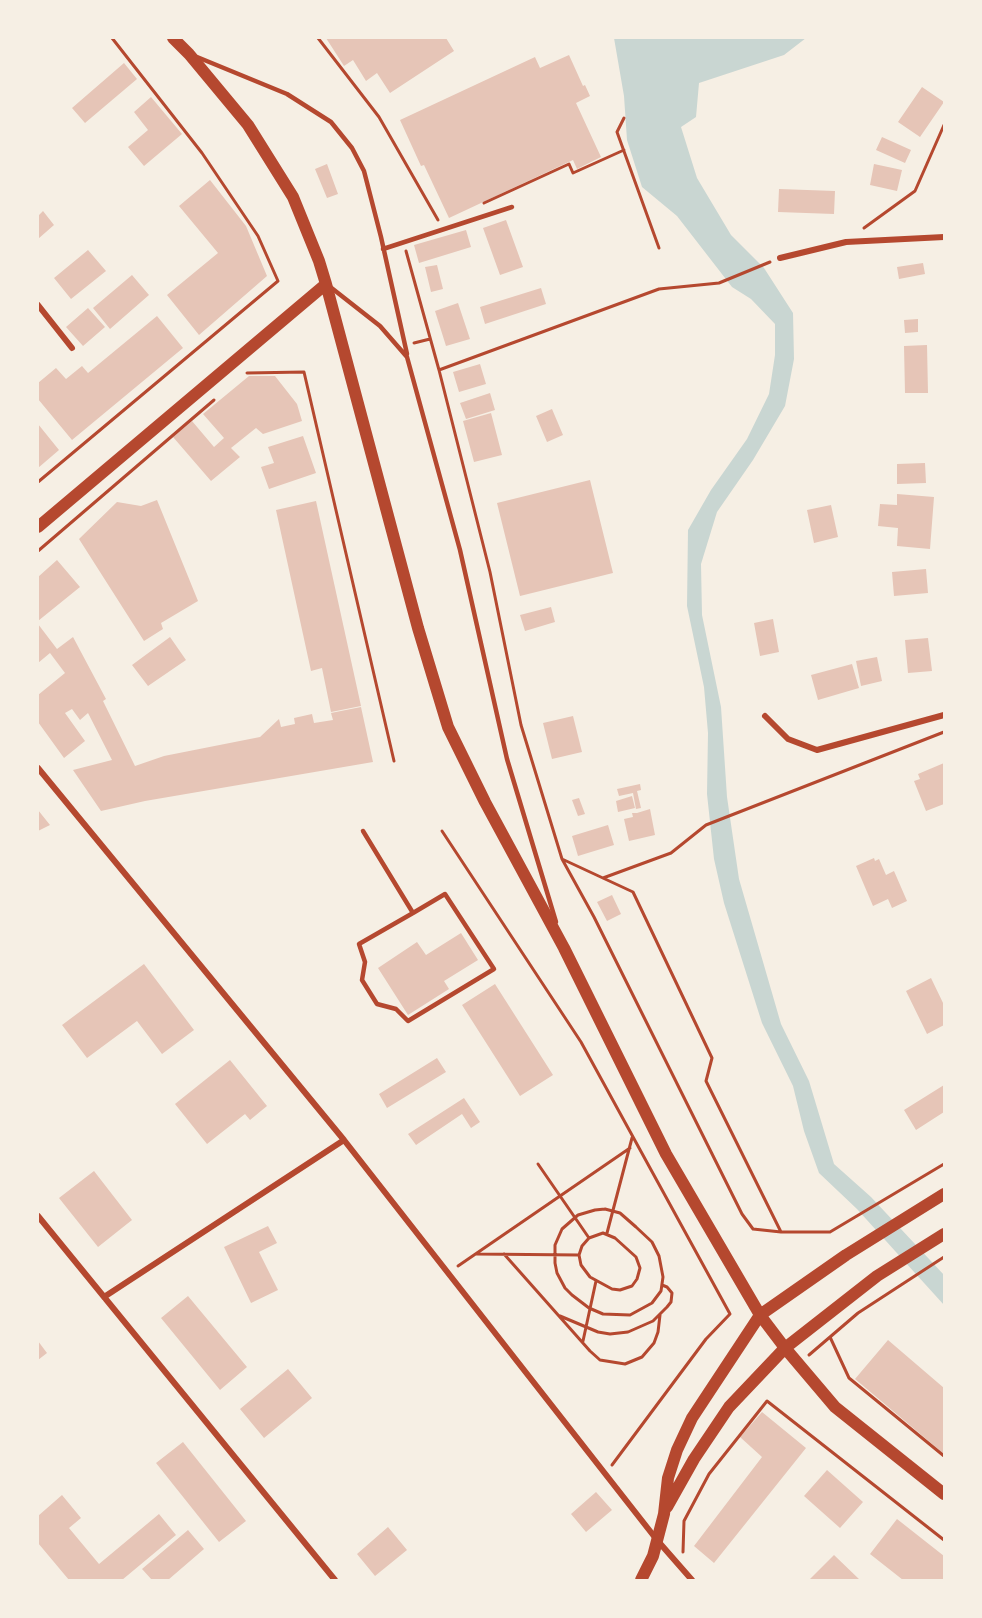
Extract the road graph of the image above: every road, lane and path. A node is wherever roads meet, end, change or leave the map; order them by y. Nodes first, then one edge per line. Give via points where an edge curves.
1 (112, 38) edge
2 (173, 38) edge
3 (318, 38) edge
4 (189, 54) junction
5 (624, 118) dead end
6 (945, 125) edge
7 (624, 150) junction
8 (482, 204) dead end
9 (512, 207) dead end
10 (429, 224) dead end
11 (945, 237) edge
12 (846, 242) junction
13 (404, 243) junction
14 (659, 248) dead end
15 (384, 249) junction
16 (780, 258) joint
17 (326, 284) junction
18 (38, 305) edge
19 (430, 339) junction
20 (413, 344) dead end
21 (72, 348) dead end
22 (407, 357) junction
23 (439, 370) junction
24 (238, 380) dead end
25 (220, 395) dead end
26 (38, 482) edge
27 (38, 527) edge
28 (38, 551) edge
29 (945, 715) edge
30 (765, 716) dead end
31 (945, 732) edge
32 (394, 761) dead end
33 (38, 768) edge
34 (363, 831) dead end
35 (442, 831) dead end
36 (562, 859) junction
37 (603, 878) junction
38 (413, 913) junction
39 (564, 948) junction
40 (633, 1136) junction
41 (344, 1140) junction
42 (630, 1148) junction
43 (538, 1164) dead end
44 (945, 1164) edge
45 (945, 1194) edge
46 (560, 1196) junction
47 (613, 1210) junction
48 (38, 1216) edge
49 (575, 1217) junction
50 (781, 1232) junction
51 (607, 1234) junction
52 (944, 1234) edge
53 (589, 1238) junction
54 (475, 1254) junction
55 (504, 1254) junction
56 (555, 1255) junction
57 (579, 1255) junction
58 (945, 1257) edge
59 (447, 1273) junction
60 (596, 1281) junction
61 (662, 1285) junction
62 (104, 1297) junction
63 (589, 1308) junction
64 (660, 1315) junction
65 (559, 1316) junction
66 (760, 1316) junction
67 (585, 1326) junction
68 (830, 1337) junction
69 (583, 1342) junction
70 (785, 1348) junction
71 (808, 1356) dead end
72 (945, 1456) edge
73 (605, 1475) junction
74 (945, 1494) edge
75 (664, 1514) junction
76 (657, 1540) junction
77 (945, 1540) edge
78 (682, 1570) junction
79 (335, 1581) edge
80 (641, 1581) edge
81 (692, 1581) edge

1 - 26 path via 240,208 258,236 278,281
2 - 4 main road
3 - 10 path via 379,117 438,222
4 - 15 lane via 287,94 331,122 364,171
4 - 17 main road via 248,125 293,197
5 - 7 path via 617,132
6 - 12 path via 915,191
7 - 8 path via 573,174 569,164
7 - 14 path
9 - 13 lane
11 - 12 street
12 - 16 street
13 - 15 lane
13 - 19 path
15 - 22 lane
16 - 23 path via 719,283 659,289
17 - 22 lane via 380,326
17 - 27 main road
17 - 39 main road via 448,727
18 - 21 street
19 - 20 path
19 - 23 path
22 - 39 lane via 460,550 507,759
23 - 36 path via 490,572 521,725
24 - 32 path via 247,372 304,372
25 - 28 path
29 - 30 street via 817,750 788,738
31 - 37 path via 706,825 671,854
33 - 41 street
34 - 38 lane
35 - 40 path via 581,1042
36 - 37 path
36 - 50 path via 742,1214 753,1229
37 - 50 path via 633,891 712,1058 706,1081
38 - 38 lane via 359,944 365,962 362,980 377,1004 396,1009 408,1021 494,969 445,894
39 - 66 main road via 666,1154
40 - 42 path
40 - 73 path via 730,1314 706,1340
41 - 59 street
41 - 62 street
42 - 46 path
42 - 47 path
43 - 46 path
44 - 50 path via 830,1232
45 - 66 main road via 859,1247
46 - 49 path
46 - 54 path
47 - 49 path via 595,1210
47 - 51 path
47 - 61 path via 657,1250
48 - 62 street
49 - 53 path
49 - 56 path via 562,1229
51 - 53 path
51 - 60 path via 636,1257 639,1275 632,1286 620,1290
52 - 70 main road via 877,1276
53 - 57 path
54 - 55 path
54 - 59 path
55 - 56 path
55 - 65 path
56 - 57 path
56 - 63 path via 560,1280
57 - 60 path via 580,1266
58 - 68 path via 858,1312
59 - 73 street
60 - 63 path
61 - 63 path via 652,1303 630,1315 613,1316
61 - 64 path via 671,1290 672,1298
62 - 79 street
63 - 67 path
64 - 67 path via 621,1334
64 - 69 path via 654,1343 636,1361 625,1364 600,1360
65 - 67 path
65 - 69 path
66 - 70 main road
66 - 75 main road via 692,1418 676,1450
67 - 69 path
68 - 71 path
68 - 72 path via 849,1378
70 - 74 main road via 835,1407
70 - 75 main road via 729,1407
73 - 76 street
75 - 76 main road
76 - 78 street
76 - 80 main road
77 - 78 path via 767,1401 709,1474 684,1521
78 - 81 street

